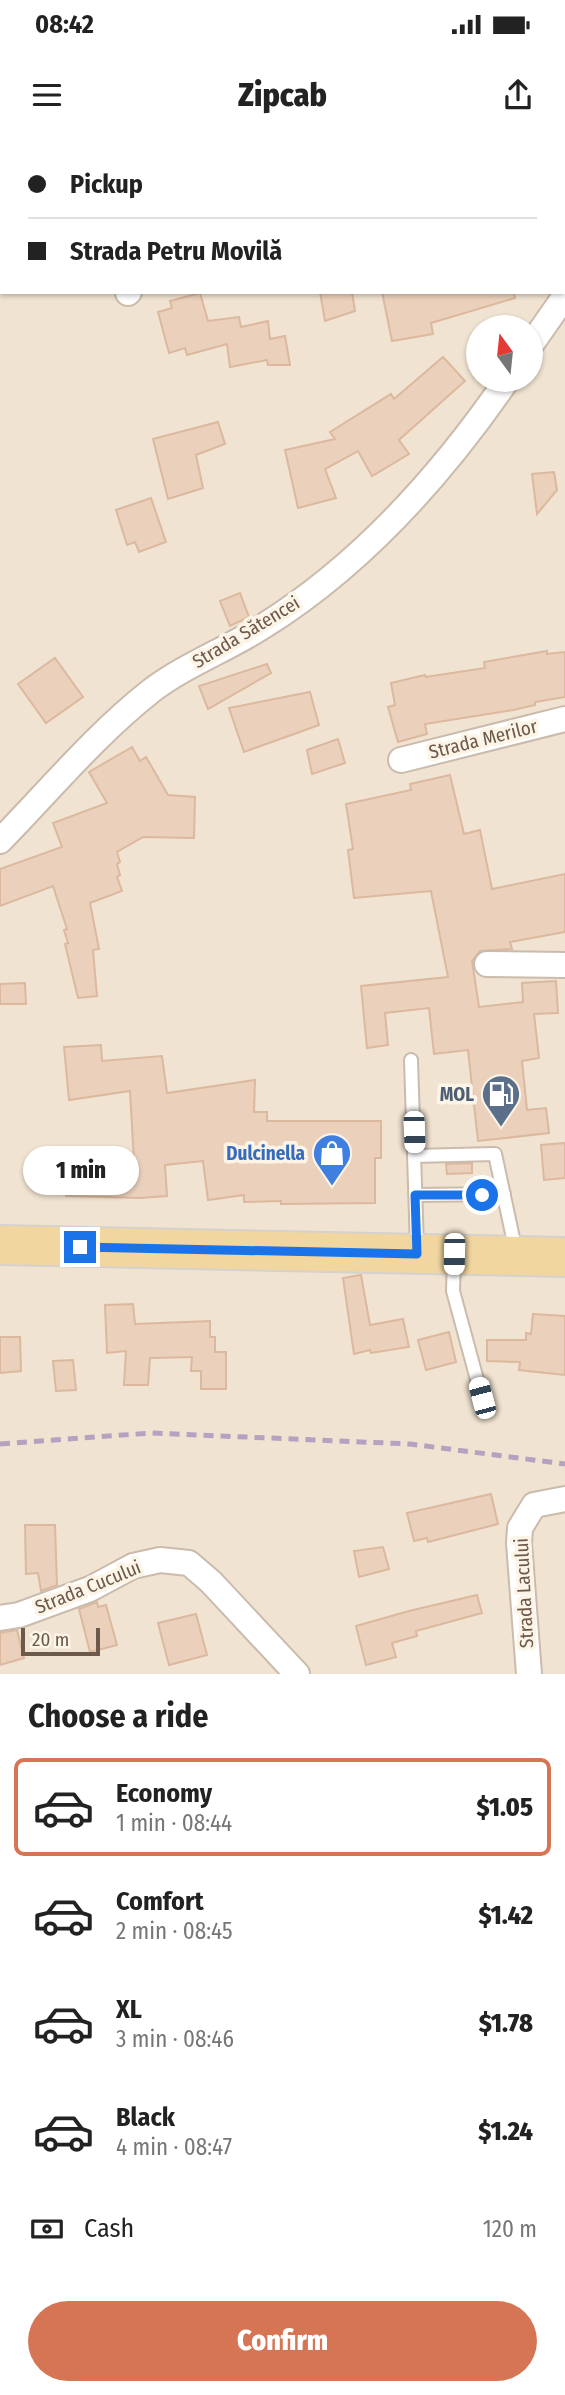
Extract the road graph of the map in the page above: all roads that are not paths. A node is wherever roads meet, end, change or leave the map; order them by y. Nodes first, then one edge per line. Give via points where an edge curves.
1 (565, 296) edge
2 (543, 327) edge
3 (499, 392) edge
4 (565, 719) edge
5 (401, 760) dead end
6 (0, 841) edge
7 (487, 964) dead end
8 (565, 965) edge
9 (411, 1060) dead end
10 (414, 1156) junction
11 (504, 1194) junction
12 (415, 1195) junction
13 (0, 1245) edge
14 (417, 1254) junction
15 (454, 1254) junction
16 (517, 1256) junction
17 (565, 1257) edge
18 (482, 1398) dead end
19 (565, 1499) edge
20 (0, 1618) edge
21 (297, 1674) edge
22 (529, 1674) edge

1 - 2 street
3 - 6 street, Strada Sătencei via 434,477 344,566 261,628 152,691
4 - 5 street, Strada Merilor
7 - 8 street
9 - 10 lane
10 - 11 lane via 495,1154
10 - 12 lane
11 - 12 lane
11 - 16 lane
12 - 14 lane
13 - 14 main road
14 - 15 main road
15 - 16 main road
15 - 18 lane via 453,1291
16 - 17 main road
19 - 22 street, Strada Lacului via 534,1505 520,1528
20 - 21 street, Strada Cucului via 90,1589 134,1566 160,1560 189,1563

